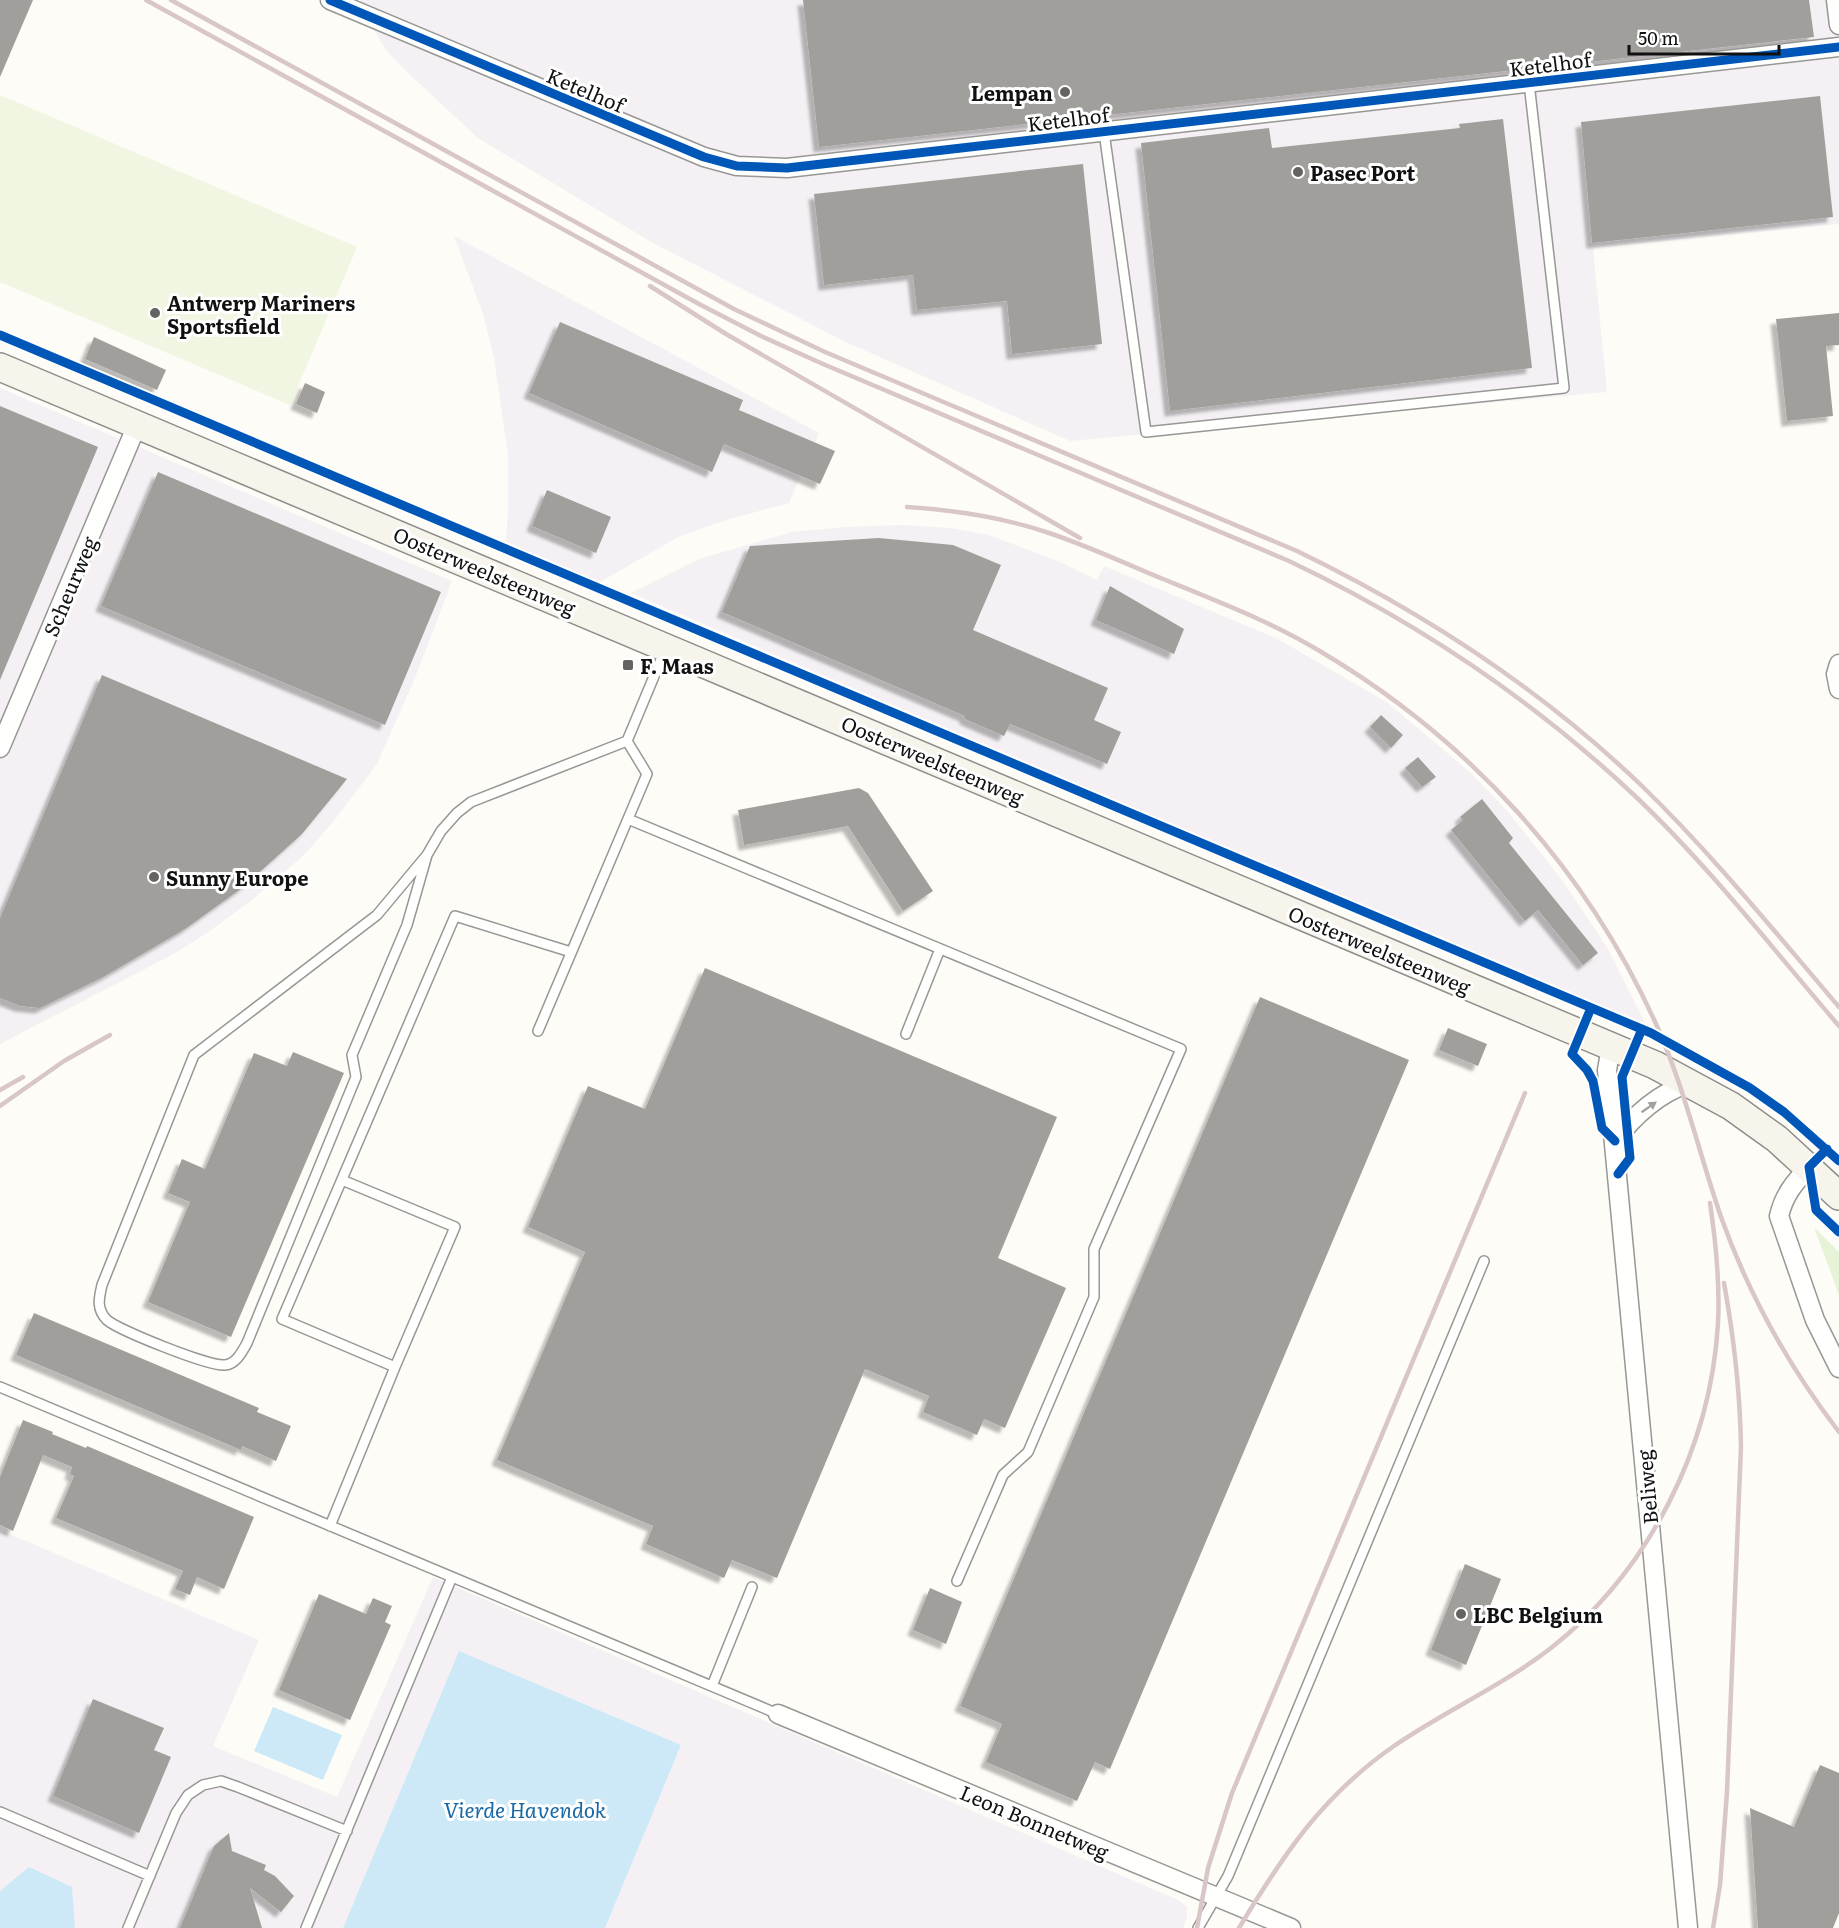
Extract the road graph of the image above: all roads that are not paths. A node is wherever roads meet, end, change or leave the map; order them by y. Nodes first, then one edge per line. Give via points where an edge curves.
1 (330, 0) edge
2 (1836, 0) edge
3 (1839, 25) edge
4 (1839, 47) edge
5 (1529, 83) junction
6 (1104, 132) junction
7 (0, 367) edge
8 (137, 425) junction
9 (666, 648) junction
10 (1839, 664) edge
11 (1839, 689) edge
12 (627, 741) junction
13 (0, 748) edge
14 (628, 819) junction
15 (427, 855) junction
16 (940, 949) junction
17 (571, 952) junction
18 (538, 1031) dead end
19 (906, 1034) dead end
20 (1611, 1047) junction
21 (1690, 1083) junction
22 (1615, 1141) junction
23 (1809, 1167) junction
24 (342, 1180) junction
25 (1839, 1196) edge
26 (1484, 1261) dead end
27 (395, 1367) junction
28 (1839, 1368) edge
29 (0, 1387) edge
30 (330, 1526) junction
31 (452, 1577) junction
32 (957, 1581) dead end
33 (752, 1587) dead end
34 (712, 1686) junction
35 (778, 1714) joint
36 (0, 1812) edge
37 (346, 1831) junction
38 (150, 1876) junction
39 (1215, 1896) junction
40 (128, 1928) edge
41 (306, 1928) edge
42 (1198, 1928) edge
43 (1291, 1928) edge
44 (1688, 1928) edge

1 - 6 street, Ketelhof via 679,148 737,166 786,168
2 - 3 street
4 - 5 street, Ketelhof
5 - 6 street, Ketelhof
5 - 6 lane via 1564,388 1146,432
7 - 8 main road, Oosterweelsteenweg
8 - 9 main road, Oosterweelsteenweg
8 - 13 street, Scheurweg
9 - 12 lane
9 - 20 main road, Oosterweelsteenweg
10 - 11 street
12 - 14 lane via 647,774
12 - 15 lane via 471,802 441,831
14 - 16 lane
14 - 17 lane
15 - 15 lane via 407,925 352,1054 356,1077 237,1359 226,1365 209,1363 121,1329 106,1319 98,1304 102,1285 194,1054 377,915
16 - 19 lane
16 - 32 lane via 1181,1048 1094,1249 1094,1297 1028,1452 1003,1475
17 - 18 lane
17 - 24 lane via 455,916
20 - 21 main road, Oosterweelsteenweg
20 - 22 street, Beliweg via 1607,1070
22 -> 21 street via 1646,1108
21 - 23 main road, Oosterweelsteenweg via 1746,1117
22 - 44 street, Beliweg
23 - 25 main road, Oosterweelsteenweg
23 - 28 street via 1791,1187 1779,1216 1815,1320
24 - 27 lane via 282,1319
24 - 27 lane via 455,1227
26 - 39 lane via 1232,1865
27 - 30 lane
29 - 30 lane
30 - 31 lane
31 - 34 lane
31 - 37 lane
33 - 34 lane
34 - 35 lane
35 - 39 street, Leon Bonnetweg
36 - 38 lane
37 - 38 lane via 220,1781 203,1785 188,1795 176,1813
37 - 41 lane
38 - 40 lane
39 - 42 lane
39 - 43 street, Leon Bonnetweg

